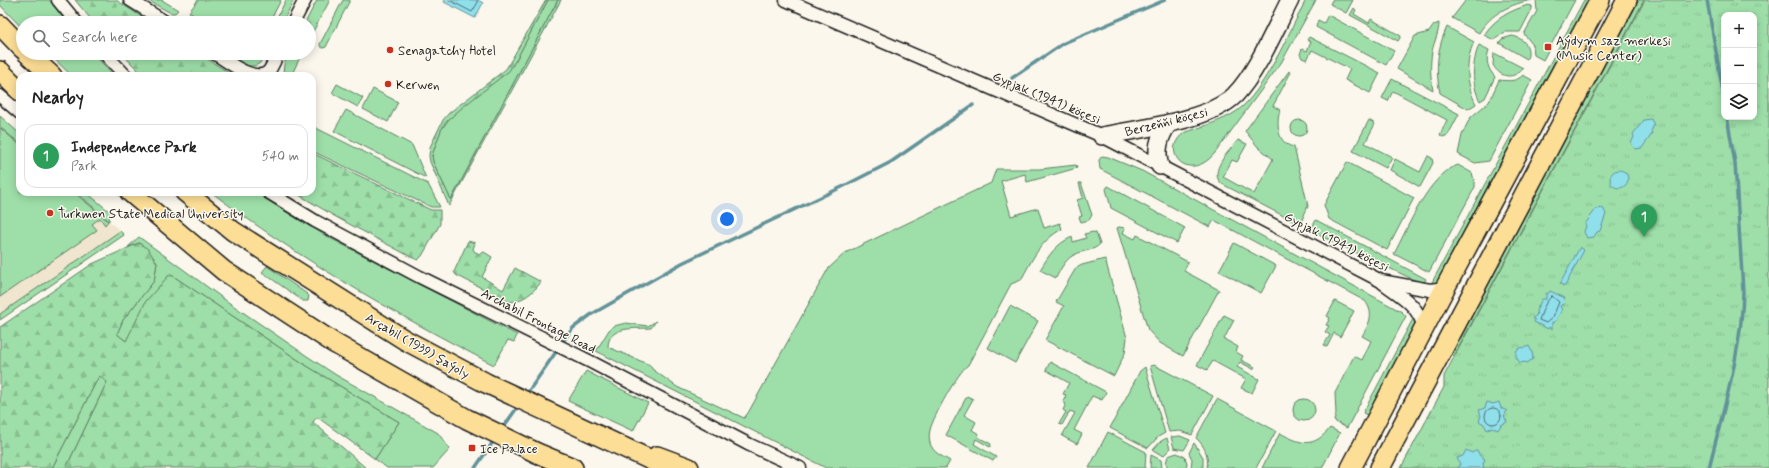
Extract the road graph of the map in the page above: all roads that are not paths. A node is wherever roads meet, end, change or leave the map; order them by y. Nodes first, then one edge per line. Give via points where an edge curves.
1 (58, 0) edge
2 (130, 0) edge
3 (305, 0) edge
4 (786, 0) edge
5 (1290, 0) edge
6 (1600, 0) edge
7 (1628, 0) edge
8 (71, 16) edge
9 (156, 16) edge
10 (297, 16) edge
11 (0, 24) edge
12 (16, 41) edge
13 (35, 60) edge
14 (111, 60) edge
15 (225, 60) edge
16 (274, 60) edge
17 (0, 71) edge
18 (48, 72) edge
19 (122, 72) edge
20 (245, 72) edge
21 (268, 72) edge
22 (16, 86) edge
23 (0, 96) edge
24 (16, 110) edge
25 (1169, 123) junction
26 (1102, 136) junction
27 (1160, 166) junction
28 (123, 196) edge
29 (135, 196) edge
30 (190, 196) edge
31 (274, 196) edge
32 (224, 271) junction
33 (1381, 281) junction
34 (1445, 288) junction
35 (1424, 328) junction
36 (561, 419) junction
37 (1376, 420) junction
38 (1399, 432) junction
39 (539, 454) junction
40 (558, 468) edge
41 (573, 468) edge
42 (668, 468) edge
43 (689, 468) edge
44 (800, 468) edge
45 (1351, 468) edge
46 (1380, 468) edge

1 - 8 street
2 - 9 street
3 - 10 street
4 - 26 street, Gypjak (1941) köçesi
5 - 25 street, Berzeňňi köçesi via 1256,64 1235,95 1213,110
6 - 34 main road
7 - 38 main road
11 - 12 main road
13 - 18 main road
14 - 19 street
15 - 20 street
16 - 21 street
17 - 22 main road
23 - 24 street
25 - 26 street, Berzeňňi köçesi
25 - 27 street via 1158,148 1157,158
26 - 27 street, Gypjak (1941) köçesi
27 - 33 street, Gypjak (1941) köçesi
28 - 32 street
29 - 32 main road
30 - 36 main road, Arçabil (1939) şaýoly via 233,231 405,340
31 - 44 street, Archabil Frontage Road via 315,221 420,277
32 - 39 main road via 334,343 467,419
33 - 34 street, Gypjak (1941) köçesi via 1430,290
33 - 35 street via 1414,307
34 - 35 main road
35 - 37 main road
36 - 42 main road, Arçabil (1939) şaýoly
36 - 43 main road
37 - 38 main road
37 - 45 main road
38 - 46 main road
39 - 40 main road
39 - 41 main road

